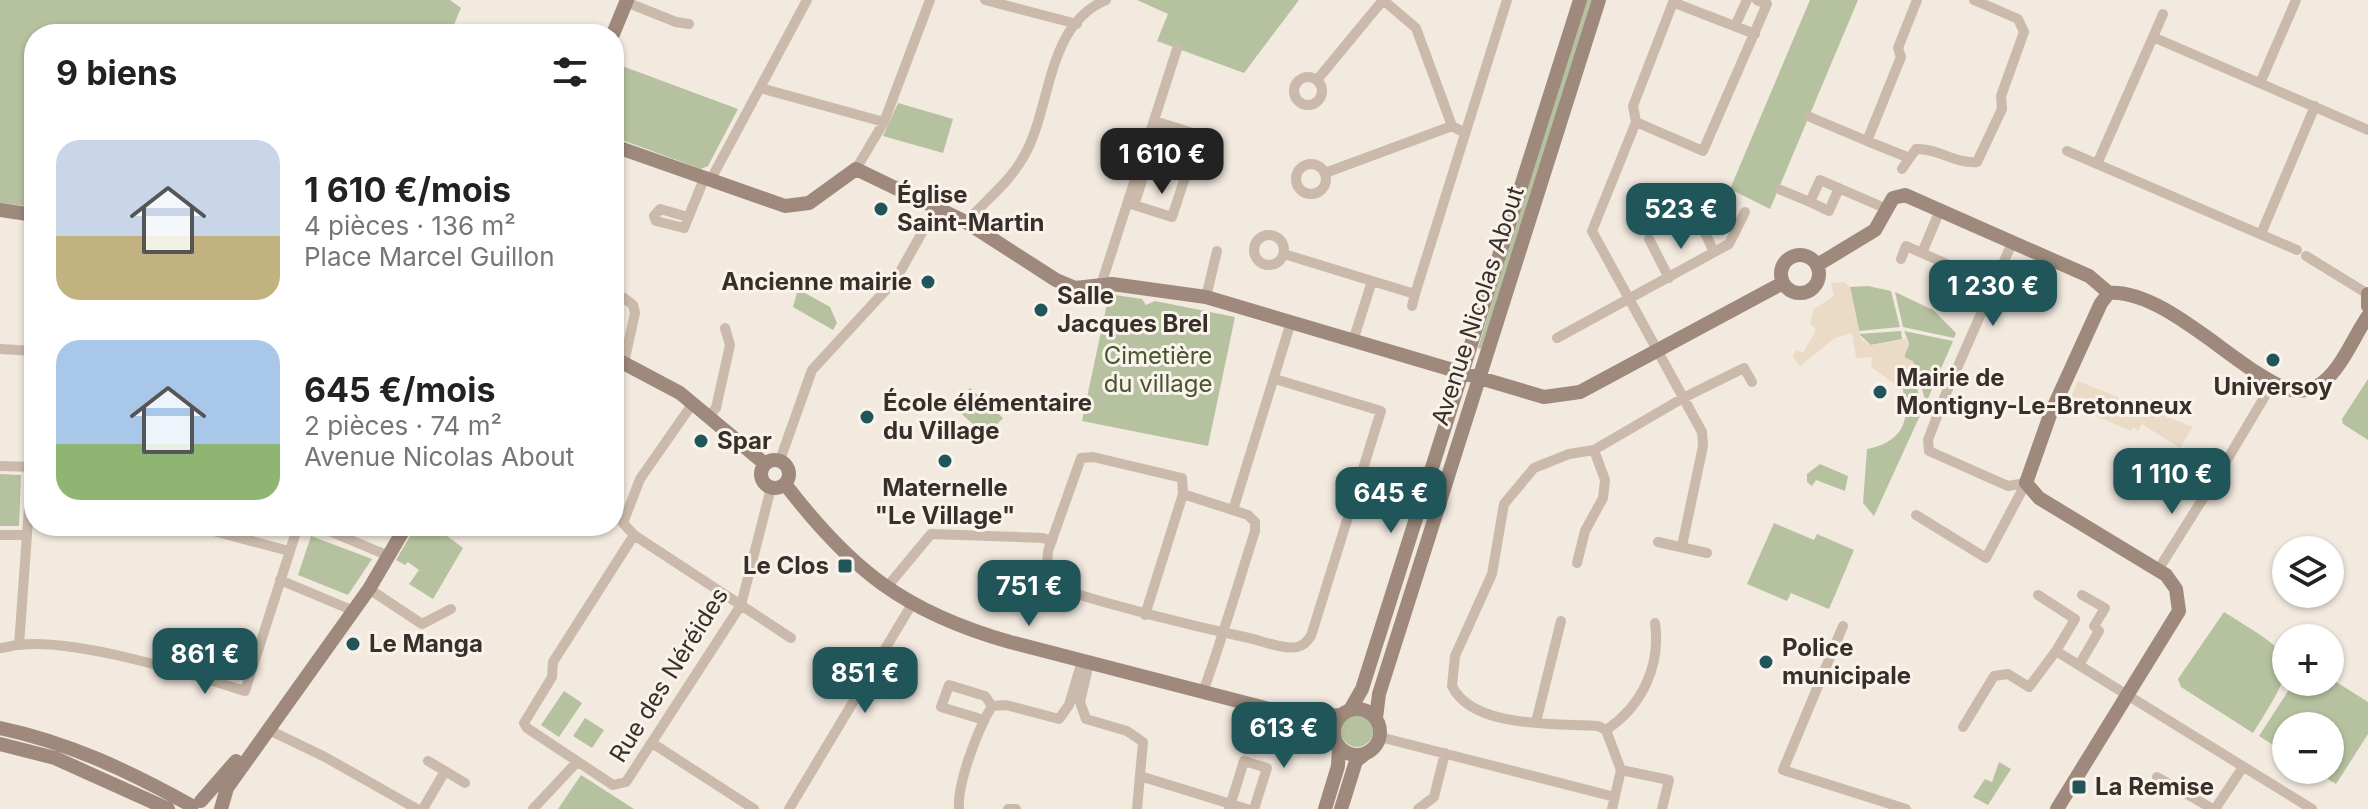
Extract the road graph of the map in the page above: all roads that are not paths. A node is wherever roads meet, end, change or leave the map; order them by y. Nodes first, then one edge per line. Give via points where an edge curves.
1 (807, 0) edge
2 (930, 0) edge
3 (985, 0) edge
4 (1106, 0) edge
5 (1383, 0) edge
6 (1507, 0) edge
7 (1580, 0) edge
8 (1599, 0) edge
9 (1747, 0) edge
10 (1757, 0) edge
11 (1917, 0) edge
12 (1974, 0) edge
13 (2296, 0) edge
14 (626, 1) edge
15 (1674, 1) edge
16 (2163, 14) dead end
17 (617, 24) edge
18 (689, 24) dead end
19 (1077, 24) junction
20 (1735, 26) junction
21 (1755, 34) junction
22 (2153, 37) junction
23 (1177, 49) dead end
24 (1317, 80) dead end
25 (2261, 81) junction
26 (760, 88) junction
27 (2315, 106) junction
28 (1810, 117) dead end
29 (884, 122) junction
30 (1636, 122) junction
31 (1161, 123) joint
32 (1452, 126) junction
33 (2368, 130) edge
34 (1465, 133) junction
35 (1867, 141) junction
36 (624, 150) edge
37 (2067, 151) dead end
38 (1907, 157) junction
39 (2097, 164) junction
40 (856, 169) junction
41 (1902, 169) dead end
42 (1325, 173) dead end
43 (707, 180) junction
44 (1839, 188) junction
45 (1781, 190) dead end
46 (1810, 202) junction
47 (937, 206) junction
48 (1887, 209) junction
49 (0, 210) edge
50 (1940, 210) junction
51 (1745, 212) dead end
52 (24, 214) edge
53 (1697, 216) dead end
54 (688, 217) dead end
55 (966, 222) junction
56 (2261, 234) junction
57 (1649, 239) dead end
58 (2007, 240) junction
59 (1217, 251) dead end
60 (1714, 252) junction
61 (1922, 253) junction
62 (1284, 254) dead end
63 (1901, 259) dead end
64 (1819, 264) junction
65 (1669, 278) junction
66 (1981, 279) dead end
67 (1372, 281) junction
68 (1781, 284) junction
69 (1101, 285) junction
70 (2109, 293) junction
71 (1415, 294) junction
72 (2368, 294) edge
73 (1206, 297) junction
74 (624, 298) dead end
75 (1628, 299) junction
76 (1412, 306) dead end
77 (2368, 306) edge
78 (2368, 316) edge
79 (1291, 322) junction
80 (725, 328) dead end
81 (1557, 338) dead end
82 (1353, 341) junction
83 (624, 346) edge
84 (0, 349) edge
85 (1656, 349) junction
86 (24, 350) edge
87 (624, 364) edge
88 (1461, 374) junction
89 (1275, 379) junction
90 (1478, 379) junction
91 (2274, 381) junction
92 (1752, 382) dead end
93 (1683, 398) junction
94 (693, 403) junction
95 (709, 416) junction
96 (1594, 450) junction
97 (772, 462) junction
98 (0, 466) edge
99 (24, 467) edge
100 (2221, 470) dead end
101 (2214, 481) dead end
102 (2026, 483) junction
103 (778, 486) junction
104 (1183, 494) junction
105 (624, 509) edge
106 (1233, 510) junction
107 (1916, 515) dead end
108 (624, 526) edge
109 (0, 535) edge
110 (24, 535) edge
111 (634, 535) junction
112 (26, 536) edge
113 (233, 536) edge
114 (294, 536) edge
115 (341, 536) edge
116 (400, 536) edge
117 (1052, 541) junction
118 (1658, 542) dead end
119 (1682, 546) junction
120 (289, 551) junction
121 (1707, 553) dead end
122 (389, 556) junction
123 (1577, 563) dead end
124 (2158, 570) junction
125 (280, 580) junction
126 (887, 587) junction
127 (369, 589) junction
128 (2038, 595) dead end
129 (2082, 595) dead end
130 (912, 604) junction
131 (741, 605) junction
132 (451, 609) dead end
133 (354, 611) junction
134 (1145, 615) junction
135 (1561, 621) dead end
136 (1655, 623) dead end
137 (1843, 626) dead end
138 (1223, 633) junction
139 (791, 638) dead end
140 (19, 645) junction
141 (0, 648) edge
142 (2056, 651) junction
143 (1086, 662) junction
144 (2079, 665) junction
145 (1203, 692) junction
146 (2129, 695) junction
147 (992, 706) junction
148 (1075, 706) junction
149 (1346, 712) junction
150 (1300, 717) junction
151 (1376, 718) junction
152 (984, 720) junction
153 (1536, 722) junction
154 (1963, 727) dead end
155 (0, 728) edge
156 (269, 730) junction
157 (1606, 730) junction
158 (1380, 737) junction
159 (652, 743) junction
160 (0, 744) edge
161 (1338, 744) junction
162 (1445, 753) junction
163 (1365, 754) junction
164 (428, 761) dead end
165 (577, 762) junction
166 (2243, 767) junction
167 (1621, 770) junction
168 (445, 771) junction
169 (1140, 776) junction
170 (2157, 777) dead end
171 (465, 783) dead end
172 (1615, 797) junction
173 (194, 805) edge
174 (1230, 807) edge
175 (168, 809) edge
176 (220, 809) edge
177 (420, 809) edge
178 (533, 809) edge
179 (754, 809) edge
180 (789, 809) edge
181 (959, 809) edge
182 (1008, 809) edge
183 (1016, 809) edge
184 (1137, 809) edge
185 (1247, 809) edge
186 (1254, 809) edge
187 (1325, 809) edge
188 (1341, 809) edge
189 (1418, 809) edge
190 (1612, 809) edge
191 (1662, 809) edge
192 (1906, 809) edge
193 (2057, 809) edge
194 (2214, 809) edge
195 (2312, 809) edge

1 - 26 street
2 - 29 street
3 - 19 street
4 - 19 street
5 - 24 street
5 - 32 street via 1416,28
6 - 34 street
7 - 88 street, Avenue Nicolas About
8 - 90 street, Avenue Nicolas About
9 - 20 street
10 - 21 street via 1767,4
11 - 35 street
12 - 38 street via 2018,19 2024,32 2001,96 2002,109 1977,162 1963,163 1926,149
13 - 25 street
14 - 17 street
14 - 18 street
15 - 20 street
15 - 30 street via 1633,106
16 - 22 street
19 - 55 street via 1053,67 1025,155
20 - 21 street
21 - 30 street via 1703,151
22 - 25 street
22 - 39 street
23 - 69 street
25 - 27 street
26 - 29 street
26 - 43 street
27 - 33 street
27 - 56 street
28 - 35 street
29 - 40 street
30 - 75 street via 1592,231
31 - 31 street via 1199,135 1172,217 1134,205
32 - 34 street
32 - 42 street
34 - 71 street
35 - 38 street
36 - 43 street
37 - 39 street
38 - 41 street
39 - 56 street
40 - 43 street via 800,205 768,203
40 - 47 street
43 - 54 street
44 - 46 street via 1820,180
44 - 46 street via 1829,211
44 - 48 street
45 - 46 street
47 - 55 street
47 - 97 street via 896,279 812,370
48 - 50 street via 1893,198 1905,195
48 - 64 street via 1875,230
49 - 52 street
50 - 58 street
50 - 61 street
51 - 60 street via 1729,244
53 - 60 street
55 - 69 street via 1056,280 1075,288
56 - 72 street
57 - 65 street
58 - 70 street via 2089,276
58 - 102 street via 1928,440 1929,451 2008,486
59 - 73 street
60 - 65 street
61 - 63 street via 1906,246
61 - 66 street
62 - 67 street
64 - 68 street via 1795,255 1787,258
64 - 68 street via 1814,290 1808,294
65 - 75 street
67 - 71 street
67 - 82 street
68 - 85 street
69 - 73 street
70 - 91 street via 2128,294 2181,320
70 - 102 street via 2070,367
71 - 76 street
72 - 77 street
73 - 79 street
74 - 83 street via 635,313
75 - 81 street
75 - 85 street
78 - 91 street via 2321,384 2298,391
79 - 82 street
79 - 89 street
80 - 95 street via 730,345 716,408
82 - 88 street
84 - 86 street
85 - 90 street via 1570,396 1544,397
85 - 93 street
87 - 94 street
88 - 90 street
88 - 149 street, Avenue Nicolas About via 1362,689
89 - 106 street
89 - 138 street via 1381,411 1311,636 1295,648
90 - 151 street, Avenue Nicolas About via 1379,694
91 - 100 street
92 - 93 street via 1744,368
93 - 96 street
93 - 119 street via 1702,432 1703,446
94 - 95 street
94 - 105 street
95 - 97 street
96 - 123 street via 1605,480 1603,498 1585,531
96 - 153 street via 1534,468 1504,504 1492,574 1451,671 1452,686 1464,704 1505,719
97 - 103 street via 789,471
97 - 103 street via 761,478
98 - 99 street
101 - 124 street
102 - 107 street via 1986,558
102 - 124 street via 2039,498
103 - 126 street via 857,568
103 - 131 street, Rue des Néréides
104 - 106 street
104 - 117 street via 1182,478 1170,473 1081,458
104 - 134 street
106 - 138 street via 1248,515 1255,531
108 - 111 street
109 - 110 street
111 - 131 street
111 - 165 street via 553,662 552,677 525,719 527,728
112 - 140 street
113 - 120 street
114 - 120 street
115 - 122 street
116 - 122 street
117 - 126 street via 931,534
117 - 134 street via 1048,584
118 - 119 street
119 - 121 street
120 - 125 street
122 - 127 street
124 - 146 street via 2176,589 2178,615
125 - 133 street
125 - 140 street via 245,691 76,649
126 - 130 street
127 - 132 street via 422,624
127 - 133 street
128 - 142 street via 2075,619
129 - 144 street via 2105,608 2094,626 2099,631
130 - 143 street via 965,630
130 - 180 street
131 - 139 street
131 - 159 street, Rue des Néréides
133 - 156 street
134 - 138 street
135 - 153 street
136 - 157 street via 1658,640 1643,692 1629,715
137 - 192 street via 1783,770
138 - 145 street
140 - 141 street
142 - 144 street
142 - 154 street via 2029,687 2008,674 1994,676
143 - 145 street
143 - 148 street
144 - 146 street
145 - 150 street
146 - 166 street
146 - 193 street
147 - 148 street via 1006,705 1053,720
147 - 152 street
147 - 152 street via 985,696 949,685 941,707
148 - 169 street via 1086,719 1127,731 1143,742
149 - 150 street
149 - 151 street via 1364,710
149 - 161 street, Avenue Nicolas About via 1335,727
150 - 161 street
151 - 158 street, Avenue Nicolas About
152 - 181 street
153 - 157 street
155 - 173 street via 59,743
156 - 173 street
156 - 176 street via 227,788
156 - 177 street
157 - 167 street
158 - 162 street
158 - 163 street
159 - 165 street, Rue des Néréides via 630,778 617,785
159 - 179 street
160 - 175 street via 55,758
161 - 163 street via 1351,755
161 - 187 street, Avenue Nicolas About via 1338,766
162 - 172 street
162 - 189 street via 1434,797
163 - 188 street via 1356,761
164 - 168 street
165 - 178 street
166 - 194 street
166 - 195 street
167 - 172 street
167 - 191 street via 1669,780
168 - 171 street
168 - 177 street
169 - 174 street
169 - 184 street
170 - 194 street
172 - 190 street
173 - 176 street
174 - 185 street
174 - 186 street via 1244,761 1267,768
182 - 183 street

